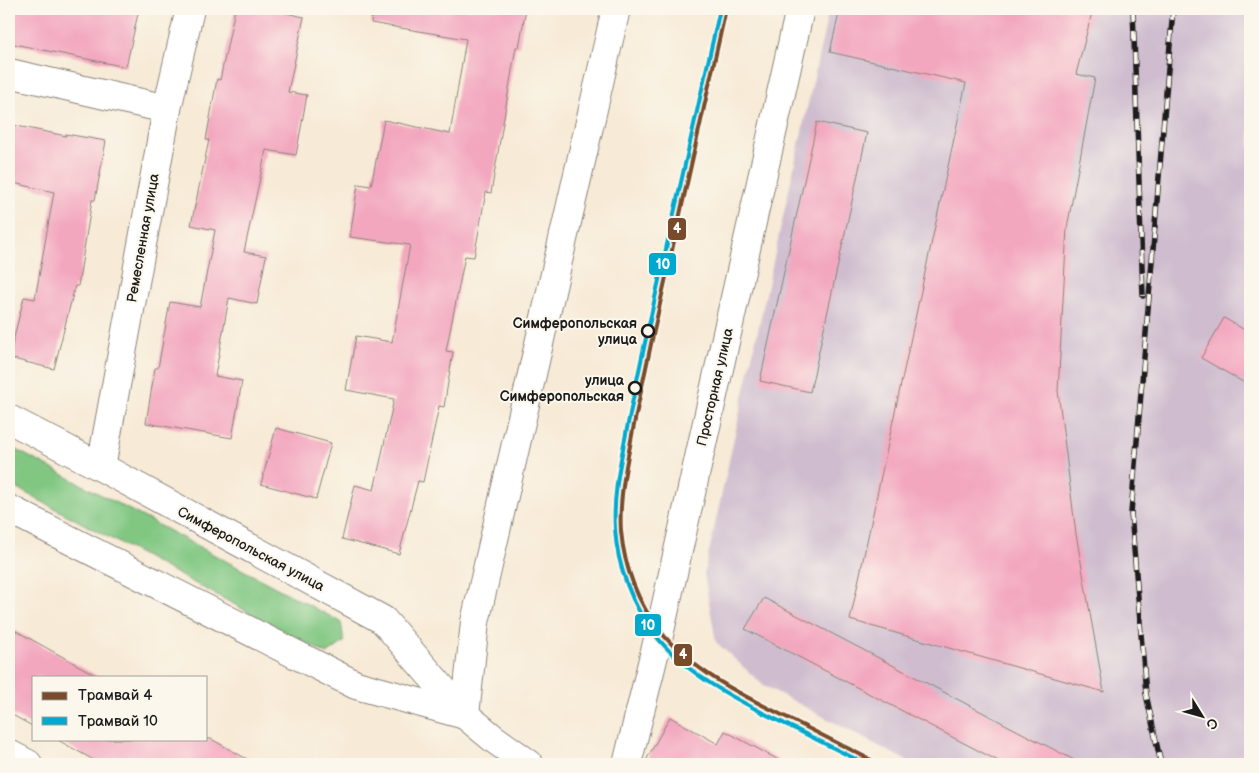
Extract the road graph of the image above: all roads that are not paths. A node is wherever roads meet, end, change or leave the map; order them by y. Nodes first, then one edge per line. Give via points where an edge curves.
1 (190, 9) edge
2 (616, 9) edge
3 (800, 9) edge
4 (9, 74) edge
5 (167, 109) junction
6 (9, 419) edge
7 (101, 467) junction
8 (9, 509) edge
9 (465, 715) junction
10 (9, 754) edge
11 (28, 764) edge
12 (530, 764) edge
13 (627, 764) edge

1 - 5 street, Ремесленная улица
2 - 9 street via 475,622
3 - 13 street, Просторная улица
4 - 5 street
5 - 7 street, Ремесленная улица
6 - 7 street, Симферопольская улица
7 - 9 street, Симферопольская улица via 383,620
8 - 9 street, Симферопольская улица via 356,685
9 - 12 street, Симферопольская улица
10 - 11 street

